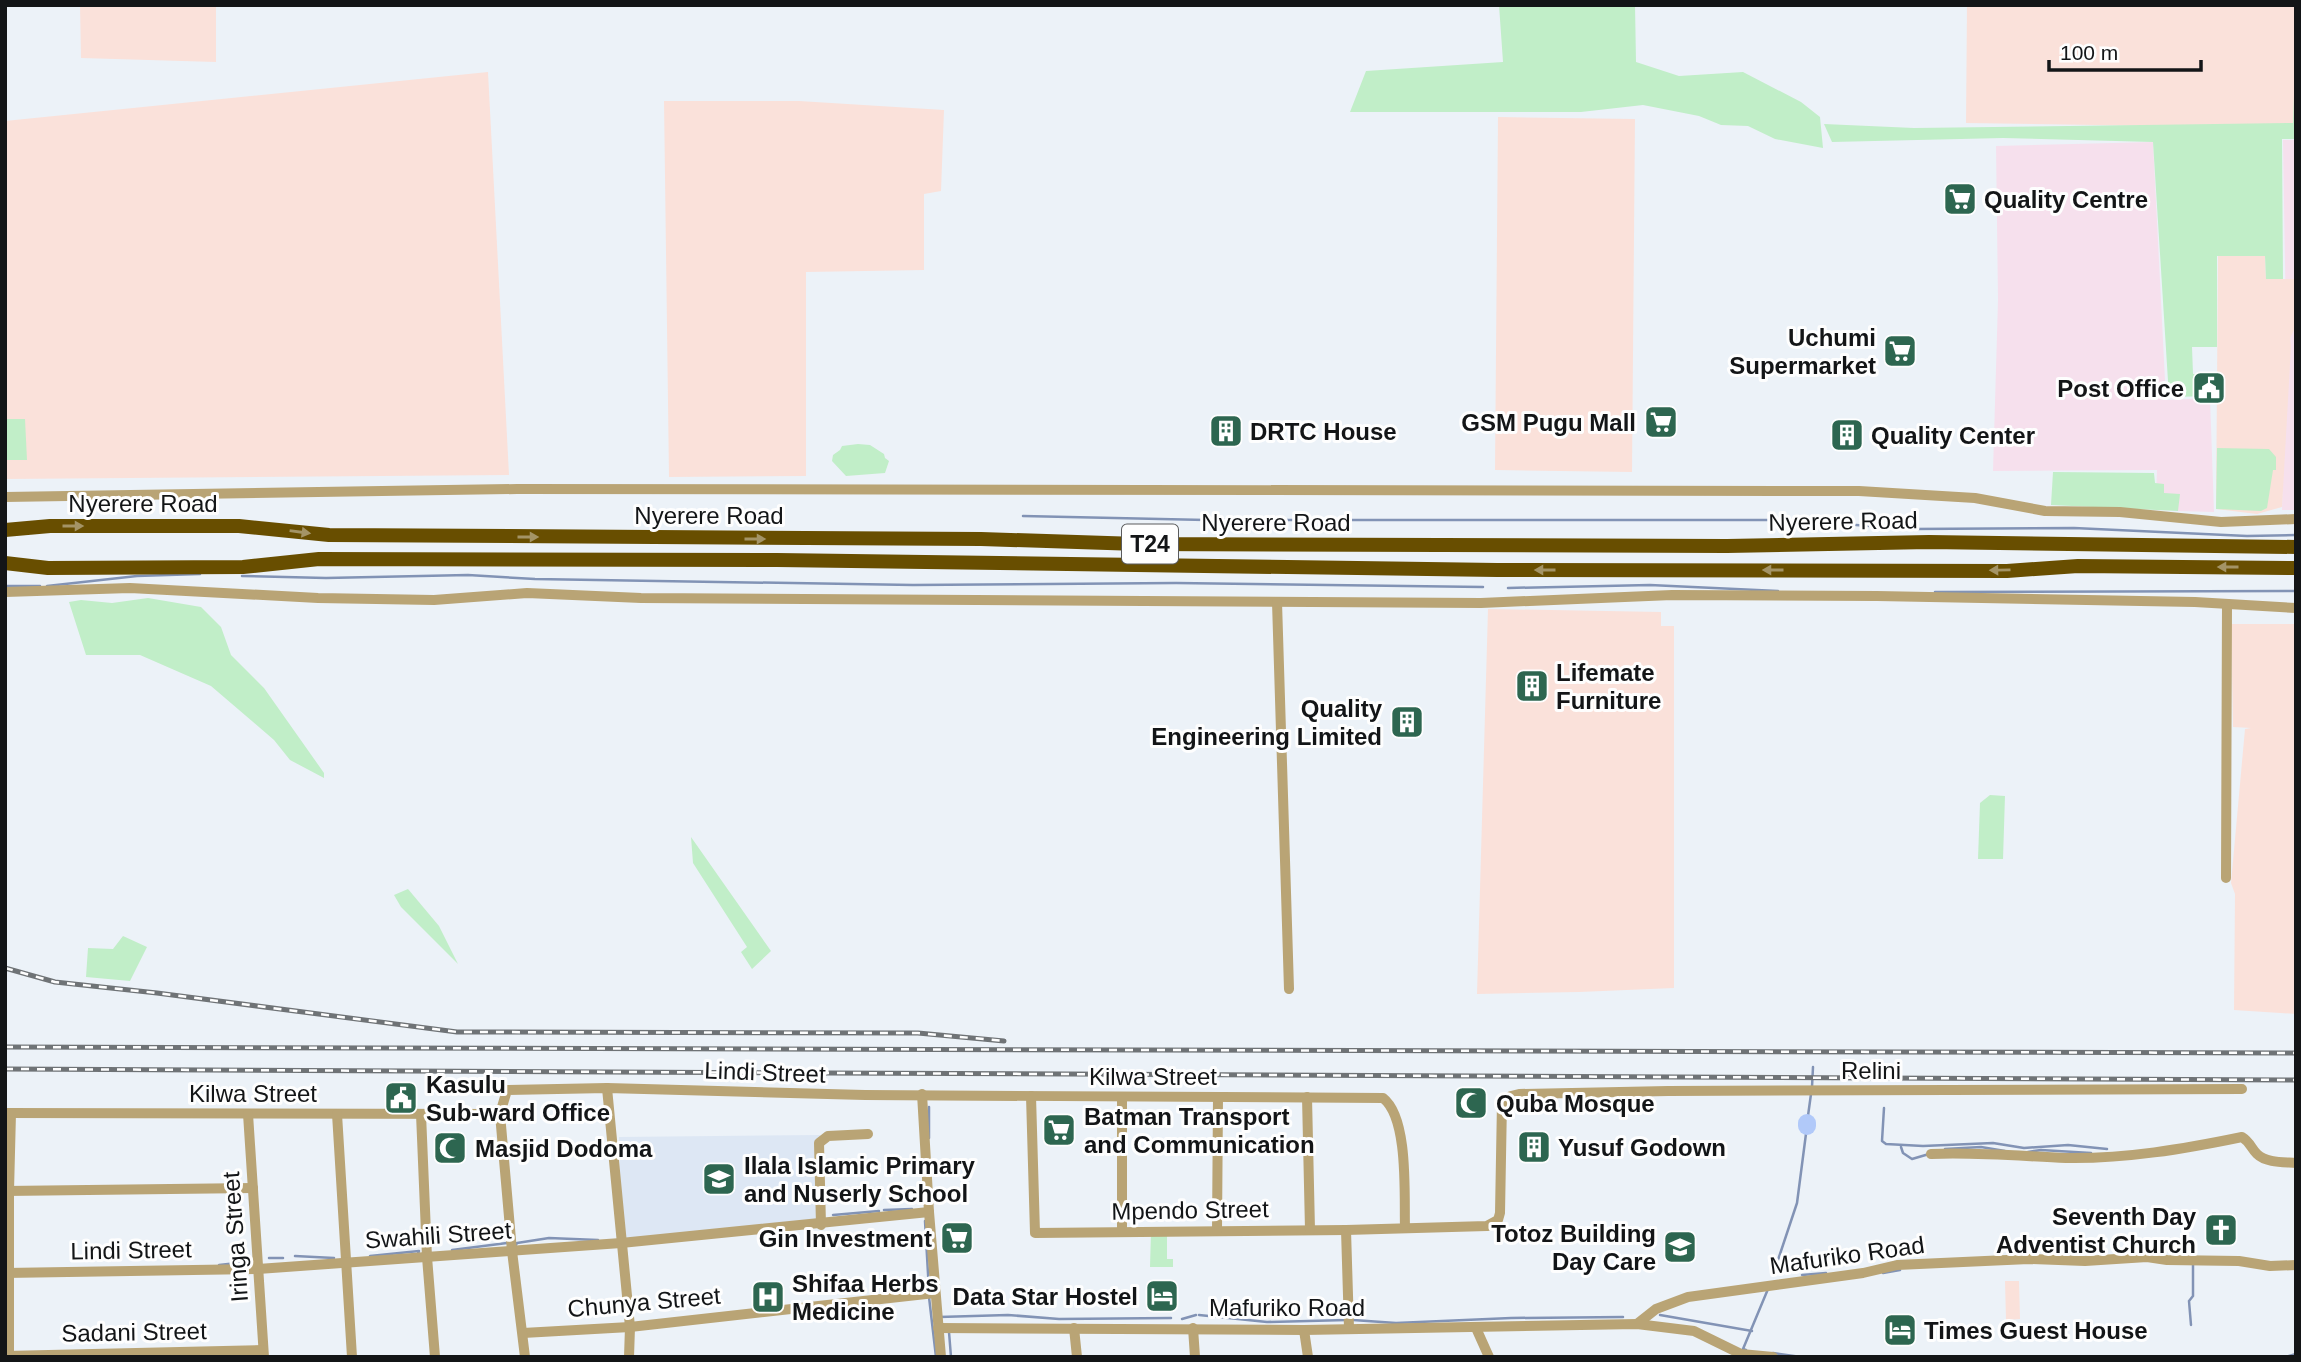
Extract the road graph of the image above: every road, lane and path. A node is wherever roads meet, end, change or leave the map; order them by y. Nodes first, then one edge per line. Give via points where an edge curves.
1 (5, 497) edge
2 (2296, 519) edge
3 (5, 530) edge
4 (2296, 547) edge
5 (5, 563) edge
6 (2296, 568) edge
7 (5, 592) edge
8 (1277, 602) junction
9 (2227, 604) junction
10 (2296, 608) edge
11 (2227, 878) dead end
12 (1289, 989) dead end
13 (607, 1088) junction
14 (2242, 1089) dead end
15 (922, 1094) junction
16 (1031, 1096) junction
17 (1122, 1097) junction
18 (1218, 1097) junction
19 (1307, 1097) junction
20 (1502, 1102) joint
21 (8, 1112) edge
22 (248, 1114) junction
23 (337, 1114) junction
24 (421, 1114) junction
25 (500, 1114) junction
26 (868, 1134) dead end
27 (1931, 1154) dead end
28 (2296, 1163) edge
29 (253, 1188) junction
30 (7, 1191) edge
31 (929, 1212) junction
32 (821, 1224) junction
33 (1405, 1228) junction
34 (1310, 1230) junction
35 (1346, 1230) junction
36 (1217, 1231) junction
37 (1122, 1232) junction
38 (621, 1244) junction
39 (512, 1251) junction
40 (427, 1257) junction
41 (347, 1263) junction
42 (2296, 1265) edge
43 (258, 1269) junction
44 (7, 1273) edge
45 (935, 1293) junction
46 (1637, 1324) junction
47 (629, 1327) junction
48 (938, 1328) junction
49 (1074, 1328) junction
50 (1193, 1328) junction
51 (1349, 1328) junction
52 (1476, 1328) junction
53 (1304, 1330) junction
54 (523, 1333) junction
55 (264, 1353) edge
56 (1741, 1355) edge
57 (7, 1356) edge
58 (352, 1357) edge
59 (435, 1357) edge
60 (525, 1357) edge
61 (629, 1357) edge
62 (941, 1357) edge
63 (1077, 1357) edge
64 (1195, 1357) edge
65 (1308, 1357) edge
66 (1489, 1357) edge
67 (1771, 1357) edge

1 - 2 street via 517,489 1858,491 1975,498 2045,511 2120,512 2221,522
3 -> 4 highway, Nyerere Road / T24 via 239,526 329,535 1138,544 1727,547 1957,542
6 -> 5 highway, Nyerere Road / T24 via 1511,570 319,559 243,568 47,568
7 - 8 street via 130,588 434,600 527,593
8 - 9 street via 1481,603 1672,595
8 - 12 street
9 - 10 street
9 - 11 street
13 - 15 street, Lindi Street
13 - 25 street, Lindi Street via 507,1090
13 - 38 street
14 - 20 street, Relini via 1668,1091 1519,1094
15 - 16 street, Kilwa Street
15 - 31 street
16 - 17 street, Kilwa Street
16 - 37 street, Mpendo Street via 1035,1233
17 - 18 street, Kilwa Street
17 - 37 street
18 - 19 street, Kilwa Street
18 - 36 street
19 - 33 street, Kilwa Street via 1383,1098 1389,1102 1402,1135
19 - 34 street
20 - 33 street, Mpendo Street via 1498,1220 1487,1226
21 - 22 street, Kilwa Street
21 - 30 street
22 - 23 street, Kilwa Street
22 - 29 street, Iringa Street
23 - 24 street, Kilwa Street
23 - 41 street
24 - 25 street, Kilwa Street
24 - 40 street
25 - 39 street
26 - 32 street via 828,1136 819,1143
27 - 28 street via 2114,1157 2242,1137 2264,1159
29 - 30 street
29 - 43 street, Iringa Street
30 - 44 street
31 - 32 street
31 - 45 street
32 - 38 street
33 - 35 street, Mpendo Street
34 - 35 street, Mpendo Street
34 - 36 street, Mpendo Street
35 - 51 street
36 - 37 street, Mpendo Street
38 - 39 street, Swahili Street
38 - 47 street
39 - 40 street, Swahili Street
39 - 54 street
40 - 41 street, Swahili Street
40 - 59 street
41 - 43 street, Swahili Street
41 - 58 street
42 - 46 street, Mafuriko Road via 2147,1257 1897,1265 1672,1302
43 - 44 street, Lindi Street
43 - 55 street, Iringa Street
44 - 57 street
45 - 47 street, Chunya Street
45 - 48 street
46 - 52 street, Mafuriko Road
46 - 56 street, Mafuriko Road via 1694,1331
47 - 54 street, Chunya Street
47 - 61 street
48 - 49 street, Mafuriko Road
48 - 62 street
49 - 50 street, Mafuriko Road
49 - 63 street
50 - 53 street, Mafuriko Road
50 - 64 street
51 - 52 street, Mafuriko Road
51 - 53 street, Mafuriko Road
52 - 66 street
53 - 65 street
54 - 60 street
55 - 57 street, Sadani Street
56 - 67 street

